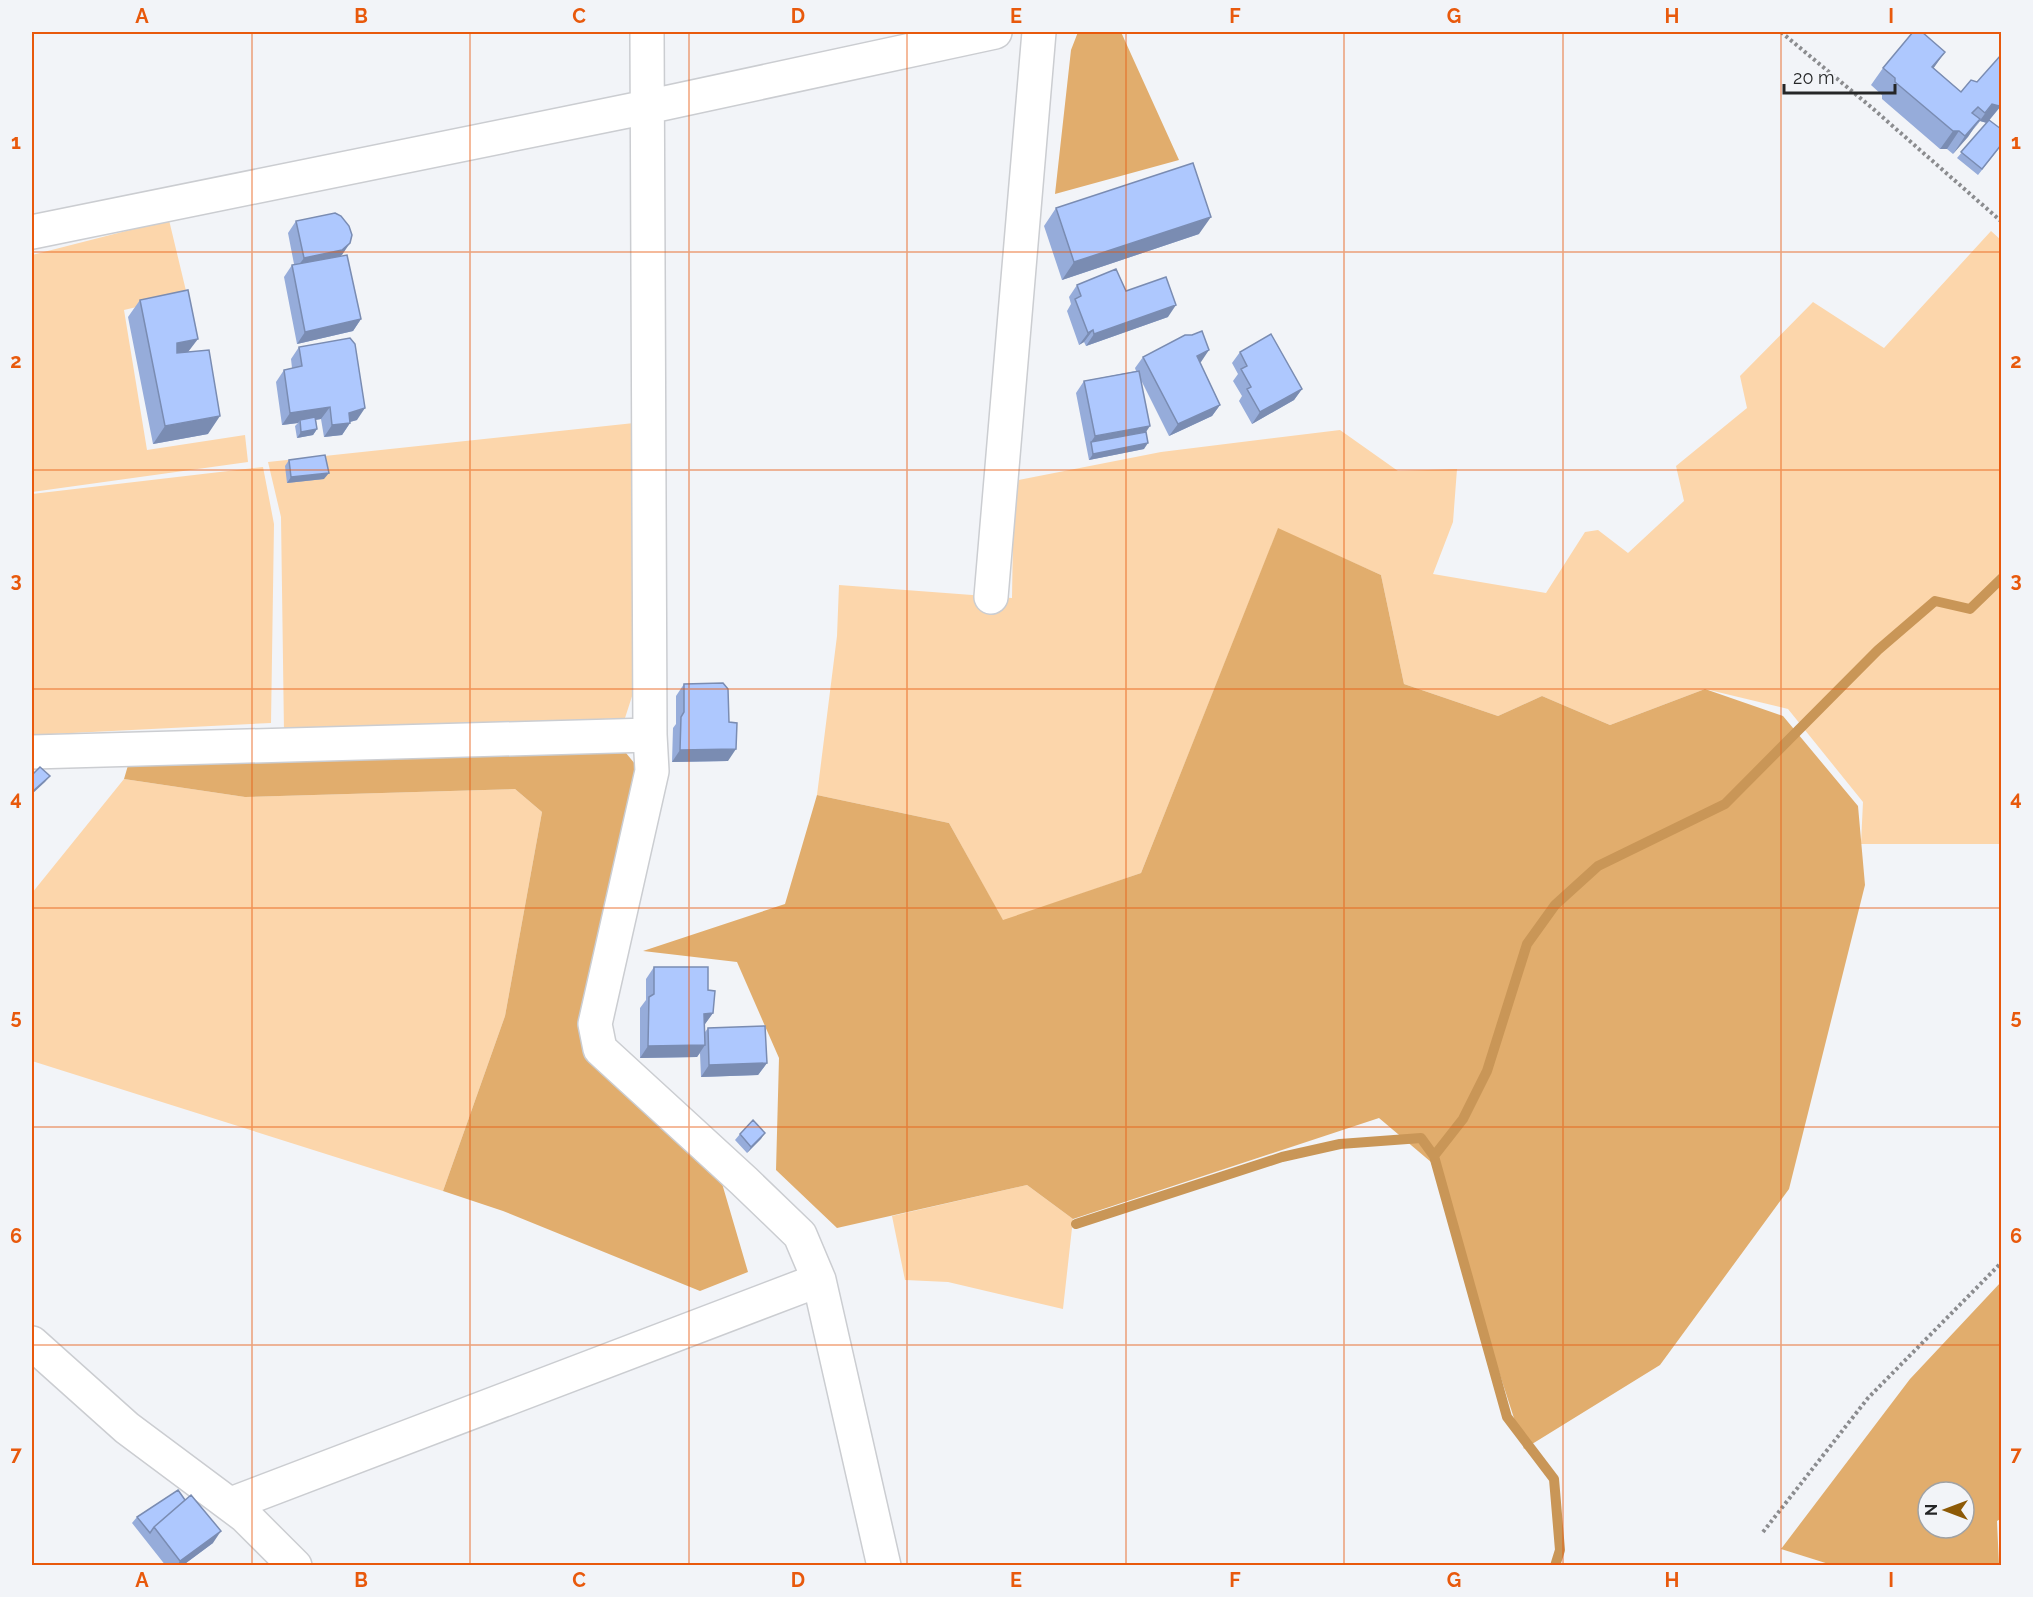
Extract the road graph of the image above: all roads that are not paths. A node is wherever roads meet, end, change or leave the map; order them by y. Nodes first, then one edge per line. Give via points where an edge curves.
1 (647, 32) edge
2 (994, 32) edge
3 (1039, 32) edge
4 (647, 106) junction
5 (32, 232) edge
6 (991, 597) dead end
7 (650, 735) junction
8 (32, 752) edge
9 (819, 1280) junction
10 (32, 1343) edge
11 (231, 1504) junction
12 (291, 1565) edge
13 (884, 1566) edge

1 - 4 street
2 - 4 street
3 - 6 street
4 - 5 street
4 - 7 street
7 - 8 street
7 - 9 street via 652,771 595,1024 600,1049 800,1235
9 - 11 street
9 - 13 street
10 - 11 street via 127,1428
11 - 12 street

